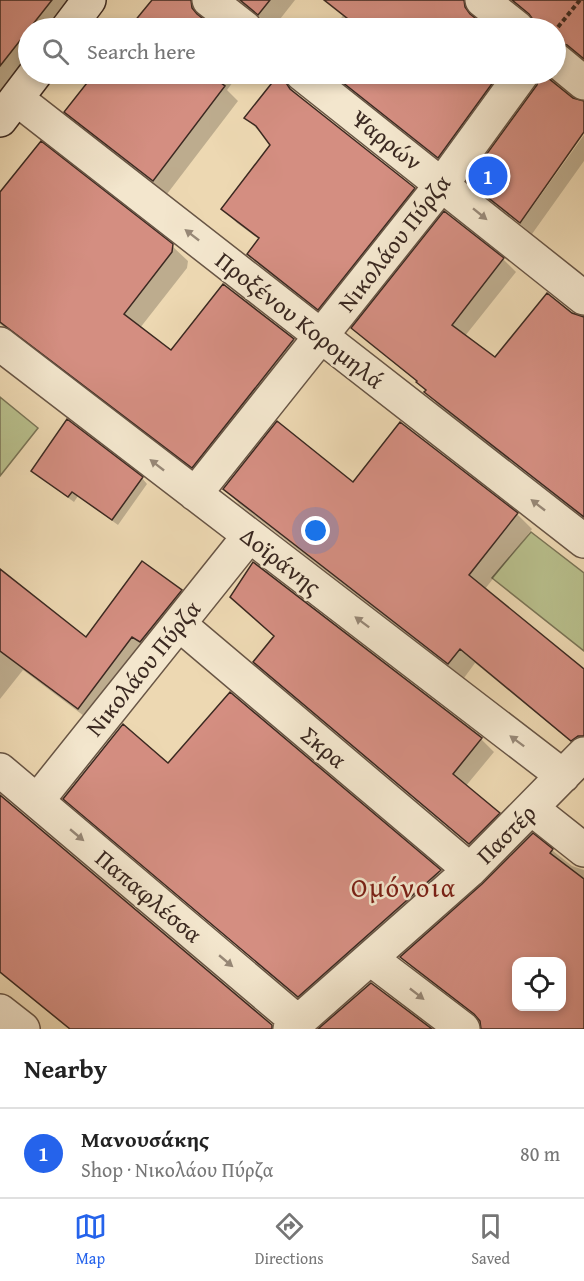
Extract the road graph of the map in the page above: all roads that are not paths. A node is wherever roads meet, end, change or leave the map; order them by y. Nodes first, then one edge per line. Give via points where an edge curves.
1 (89, 0) edge
2 (209, 0) edge
3 (482, 0) edge
4 (76, 18) edge
5 (232, 18) edge
6 (504, 18) edge
7 (566, 68) edge
8 (584, 82) edge
9 (315, 84) edge
10 (515, 84) edge
11 (17, 97) edge
12 (442, 184) junction
13 (584, 298) edge
14 (321, 336) junction
15 (0, 344) edge
16 (195, 494) junction
17 (249, 536) junction
18 (584, 541) edge
19 (178, 624) junction
20 (574, 765) edge
21 (0, 770) edge
22 (37, 801) junction
23 (531, 808) junction
24 (584, 850) edge
25 (470, 870) junction
26 (371, 959) junction
27 (0, 1011) edge
28 (294, 1026) edge
29 (23, 1029) edge
30 (463, 1029) edge

1 - 4 street
2 - 5 street
3 - 6 street
7 - 8 street
9 - 12 street, Ψαρρών
10 - 12 street, Νικολάου Πύρζα
14 -> 11 street, Προξένου Κορομηλά
12 -> 13 street, Ψαρρών
12 - 14 street, Νικολάου Πύρζα
14 - 16 street, Νικολάου Πύρζα
18 -> 14 street, Προξένου Κορομηλά
16 -> 15 street, Δοϊράνης
16 - 17 street, Δοϊράνης
17 - 19 street, Νικολάου Πύρζα
20 -> 17 street, Δοϊράνης
19 - 22 street, Νικολάου Πύρζα
19 - 25 street, Σκρα
20 - 23 street, Παστέρ
21 - 22 street, Παπαφλέσσα
22 -> 28 street, Παπαφλέσσα
23 - 24 street
23 - 25 street, Παστέρ
25 - 26 street, Παστέρ
26 - 28 street, Παστέρ
26 -> 30 street
27 - 29 street

